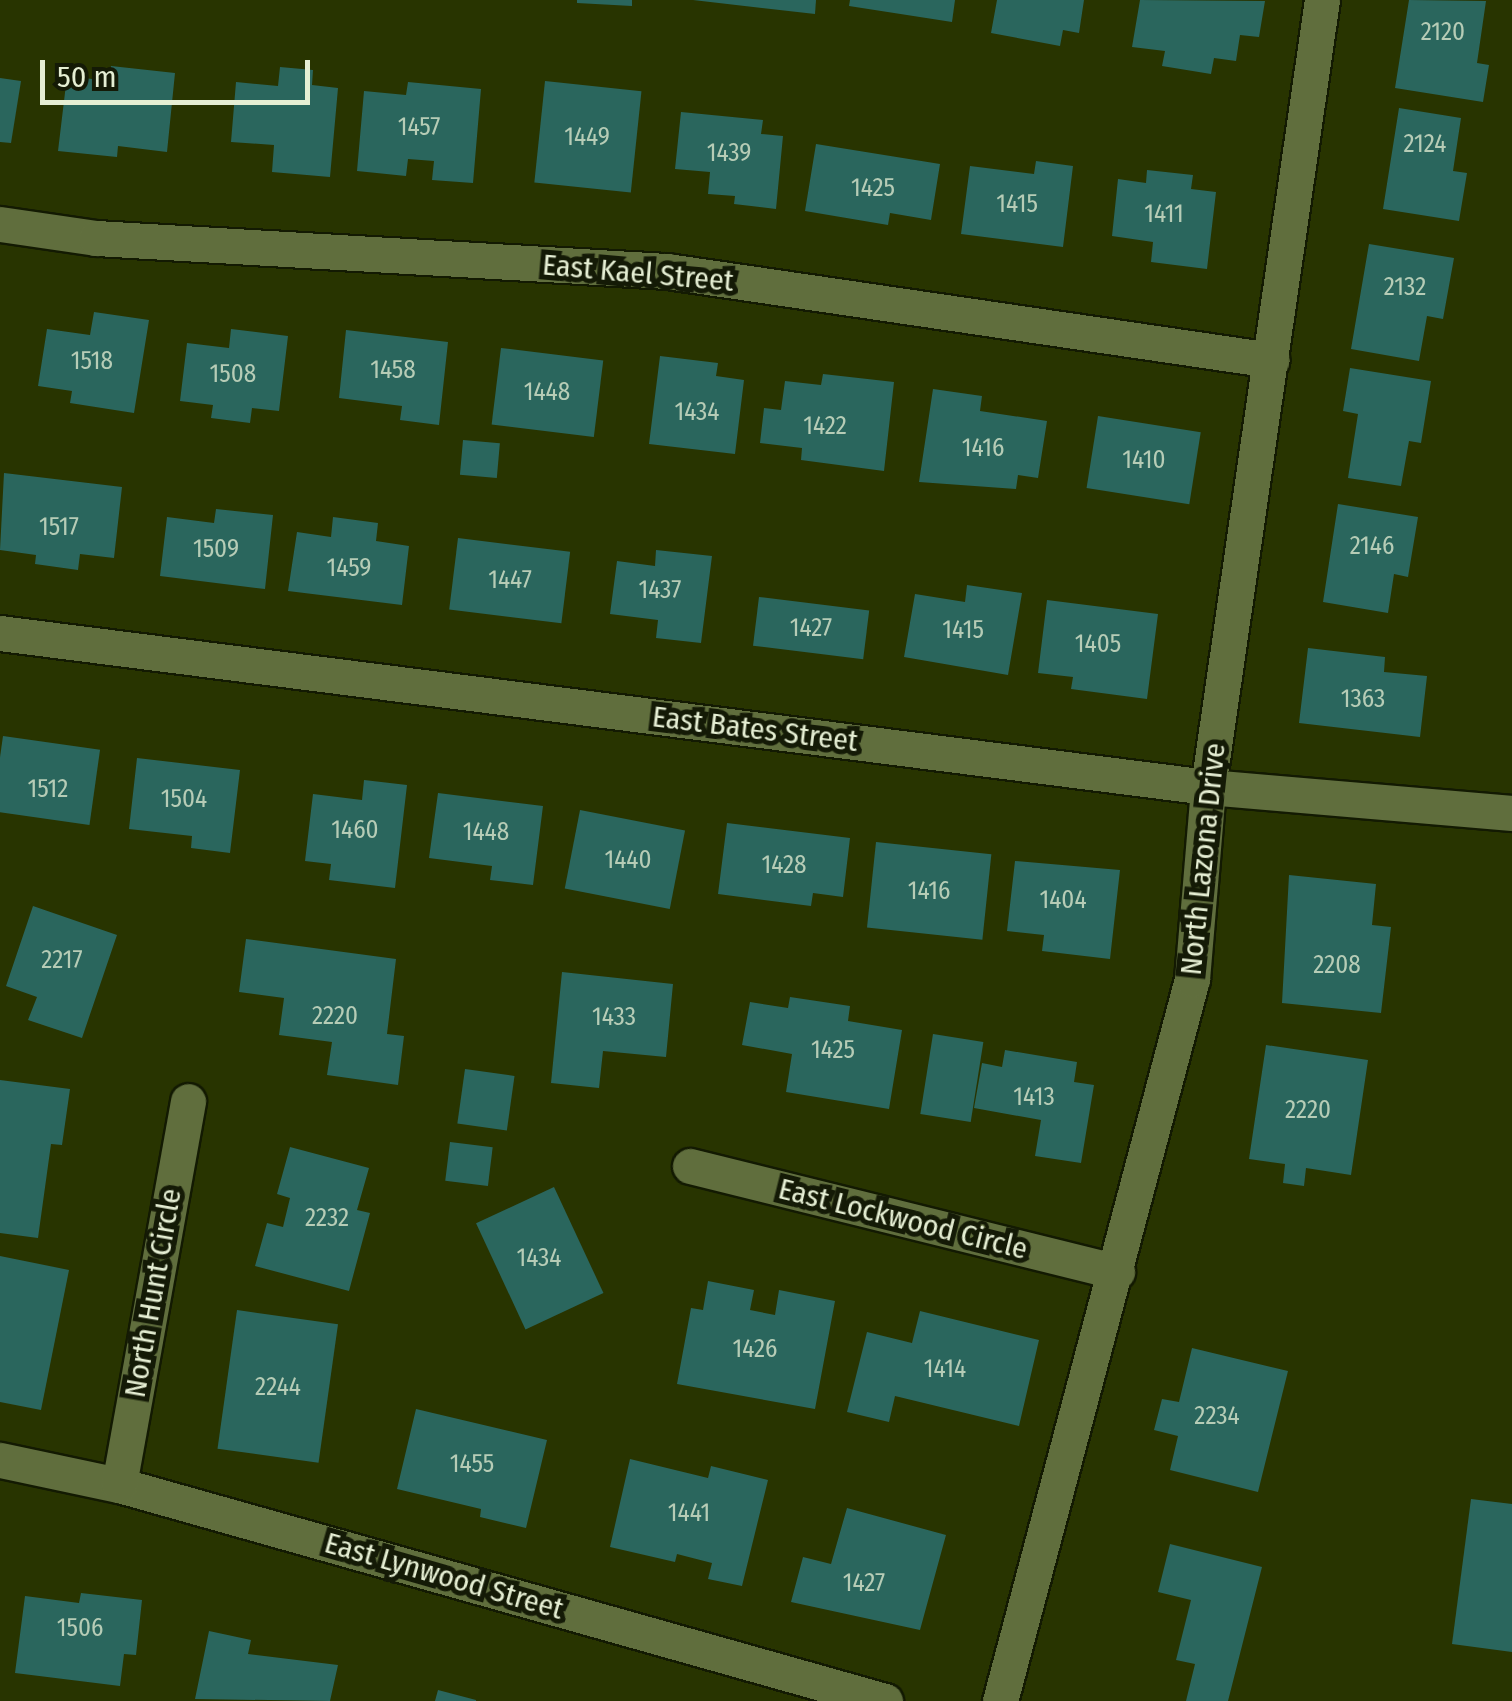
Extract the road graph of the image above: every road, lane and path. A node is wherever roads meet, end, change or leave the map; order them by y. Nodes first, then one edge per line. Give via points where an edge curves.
1 (1322, 0) edge
2 (0, 224) edge
3 (1271, 360) junction
4 (0, 633) edge
5 (1208, 787) junction
6 (1512, 813) edge
7 (188, 1101) dead end
8 (690, 1166) dead end
9 (1117, 1272) junction
10 (0, 1460) edge
11 (119, 1485) junction
12 (886, 1701) edge
13 (1000, 1701) edge

1 - 3 street, North Lazona Drive
2 - 3 street, East Kael Street via 96,238 667,270
3 - 5 street, North Lazona Drive
4 - 5 street, East Bates Street
5 - 6 street, East Bates Street
5 - 9 street, North Lazona Drive via 1192,979
7 - 11 street, North Hunt Circle
8 - 9 street, East Lockwood Circle
9 - 13 street, North Lazona Drive
10 - 11 street, East Lynwood Street
11 - 12 street, East Lynwood Street

